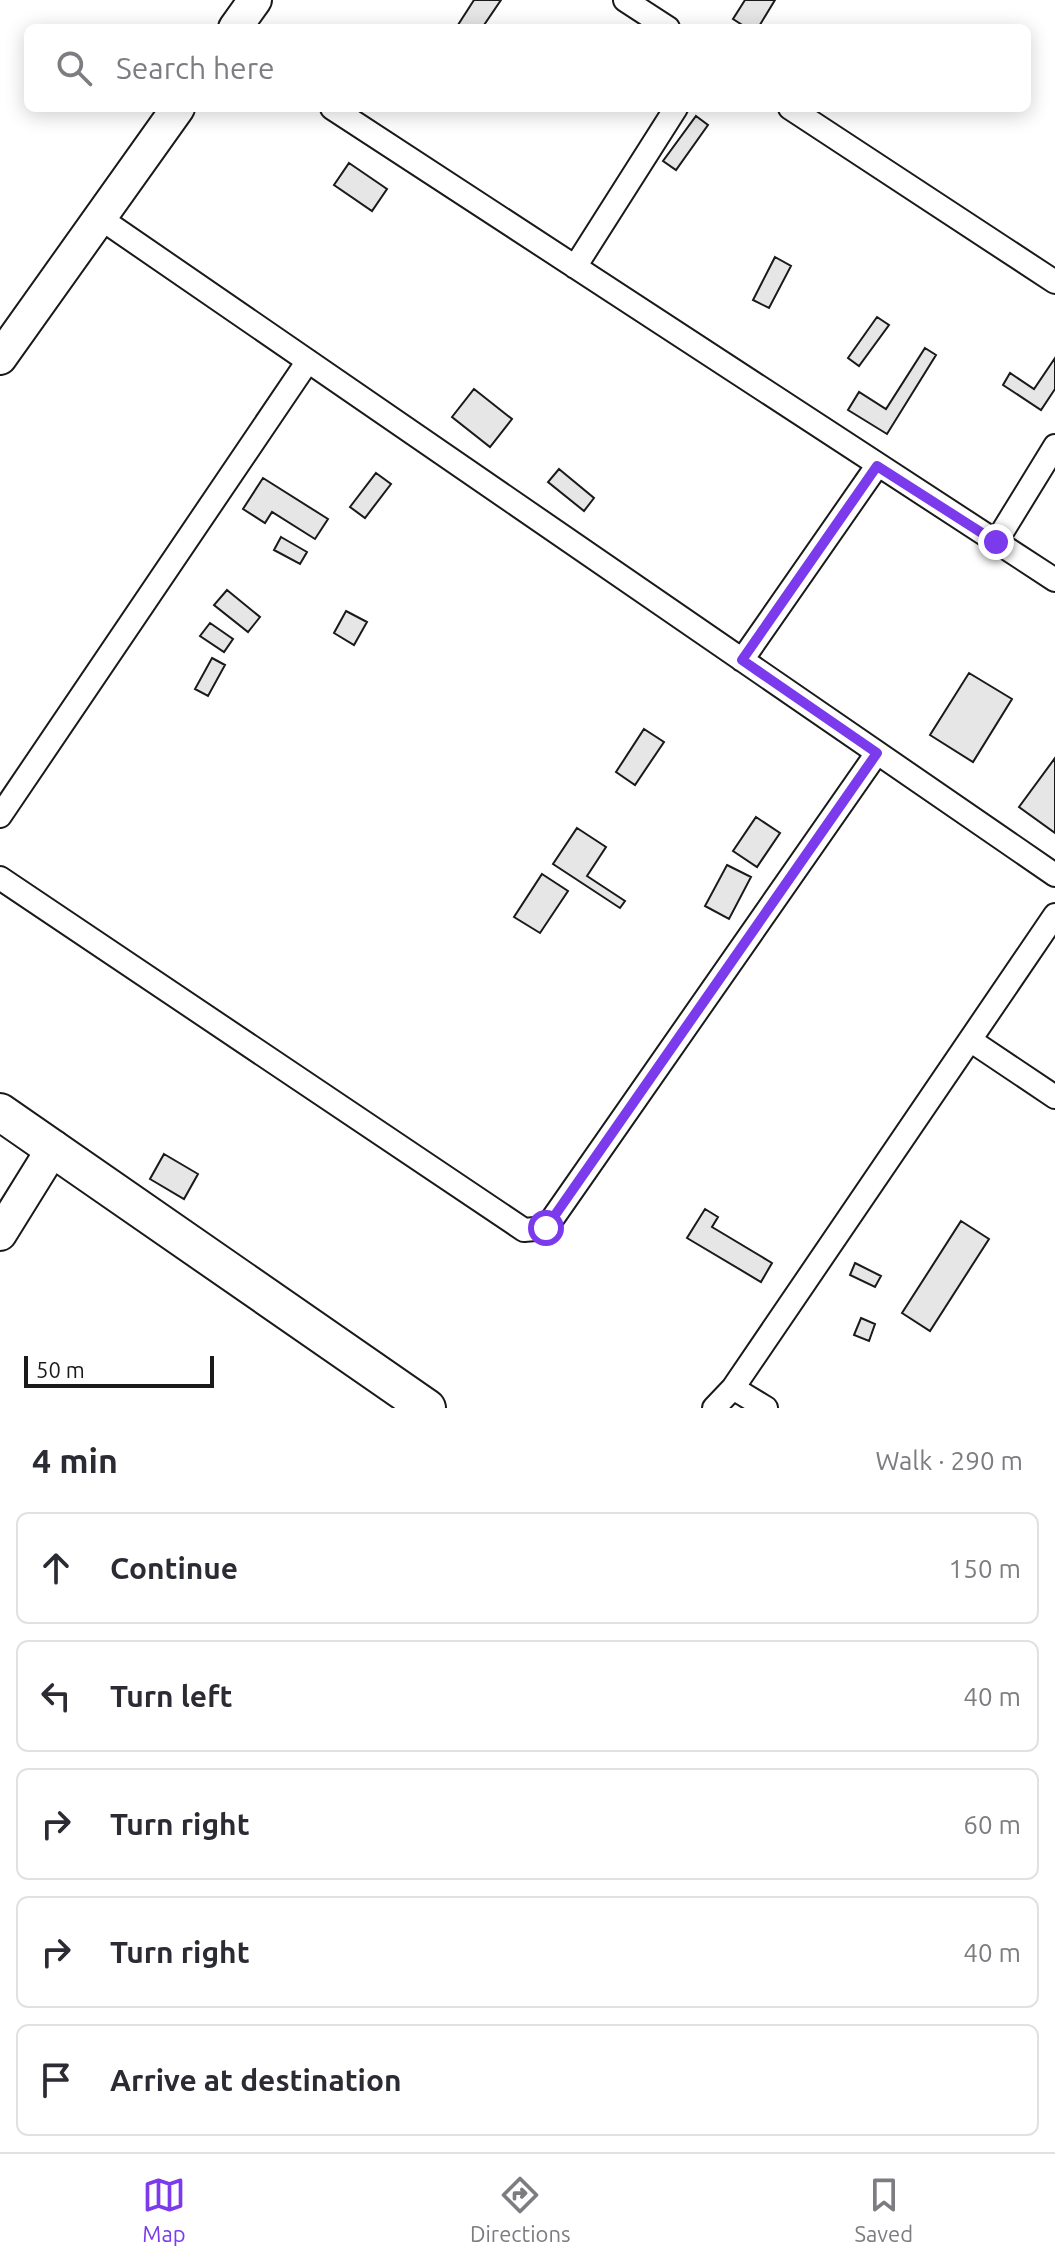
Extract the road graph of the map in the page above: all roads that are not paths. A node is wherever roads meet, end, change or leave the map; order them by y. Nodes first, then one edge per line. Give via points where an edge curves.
1 (255, 0) edge
2 (625, 0) edge
3 (238, 24) edge
4 (662, 24) edge
5 (175, 112) edge
6 (338, 112) edge
7 (673, 112) edge
8 (796, 112) edge
9 (100, 218) junction
10 (575, 267) junction
11 (1055, 282) edge
12 (0, 358) edge
13 (308, 361) junction
14 (1055, 446) edge
15 (877, 466) junction
16 (996, 542) junction
17 (1055, 580) edge
18 (742, 660) junction
19 (877, 753) junction
20 (0, 816) edge
21 (1055, 875) edge
22 (0, 878) edge
23 (1055, 915) edge
24 (970, 1040) junction
25 (1055, 1097) edge
26 (0, 1112) edge
27 (54, 1147) junction
28 (0, 1234) edge
29 (733, 1388) junction
30 (427, 1408) edge
31 (714, 1408) edge
32 (766, 1408) edge

1 - 3 street
2 - 4 street
5 - 9 street
6 - 10 street
7 - 10 street
8 - 11 street
9 - 12 street
9 - 13 street
10 - 15 street
13 - 18 street
13 - 20 street
14 - 16 street
15 - 16 street
15 - 18 street
16 - 17 street
18 - 19 street
19 - 21 street
19 - 22 street via 546,1228 524,1230
23 - 24 street
24 - 25 street
24 - 29 street
26 - 27 main road
27 - 28 street
27 - 30 main road
29 - 31 street
29 - 32 street

